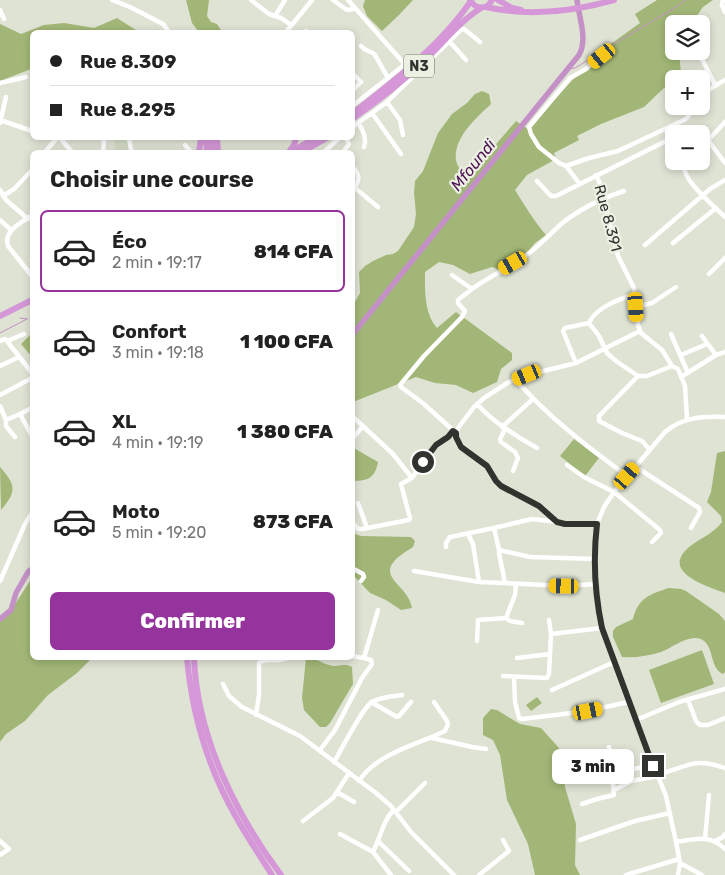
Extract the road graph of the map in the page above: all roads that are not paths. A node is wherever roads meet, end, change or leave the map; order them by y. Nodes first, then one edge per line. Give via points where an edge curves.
1 (112, 0) edge
2 (251, 0) edge
3 (285, 0) edge
4 (312, 0) edge
5 (332, 0) edge
6 (348, 0) edge
7 (471, 0) edge
8 (492, 0) edge
9 (498, 0) edge
10 (614, 0) edge
11 (723, 0) edge
12 (483, 7) junction
13 (354, 9) junction
14 (0, 10) edge
15 (532, 12) junction
16 (725, 12) edge
17 (275, 16) junction
18 (4, 19) dead end
19 (291, 25) junction
20 (168, 30) edge
21 (287, 30) edge
22 (480, 42) dead end
23 (446, 43) junction
24 (361, 46) dead end
25 (608, 49) dead end
26 (466, 60) dead end
27 (702, 60) edge
28 (407, 66) junction
29 (355, 76) edge
30 (26, 77) dead end
31 (388, 78) junction
32 (725, 80) edge
33 (0, 83) edge
34 (715, 85) junction
35 (355, 88) edge
36 (710, 90) edge
37 (6, 97) dead end
38 (386, 102) junction
39 (355, 104) edge
40 (355, 111) edge
41 (372, 113) junction
42 (689, 115) edge
43 (0, 120) edge
44 (355, 121) edge
45 (725, 122) edge
46 (0, 124) edge
47 (30, 130) edge
48 (403, 135) dead end
49 (710, 138) edge
50 (56, 140) edge
51 (60, 140) edge
52 (311, 140) edge
53 (323, 140) edge
54 (325, 140) edge
55 (337, 140) edge
56 (665, 141) edge
57 (710, 143) edge
58 (185, 145) dead end
59 (364, 147) dead end
60 (47, 150) edge
61 (70, 150) edge
62 (189, 150) edge
63 (294, 150) edge
64 (306, 150) edge
65 (314, 150) edge
66 (326, 150) edge
67 (401, 154) dead end
68 (725, 162) edge
69 (566, 166) junction
70 (355, 169) edge
71 (684, 170) edge
72 (30, 172) edge
73 (596, 174) junction
74 (537, 180) dead end
75 (725, 180) edge
76 (579, 183) junction
77 (355, 187) edge
78 (0, 190) edge
79 (355, 190) edge
80 (624, 191) dead end
81 (3, 196) junction
82 (704, 196) junction
83 (604, 198) junction
84 (378, 207) dead end
85 (716, 208) junction
86 (725, 217) edge
87 (28, 219) joint
88 (0, 220) edge
89 (11, 230) junction
90 (673, 243) dead end
91 (645, 245) dead end
92 (725, 258) edge
93 (30, 273) edge
94 (709, 274) dead end
95 (452, 275) dead end
96 (676, 287) dead end
97 (472, 289) junction
98 (635, 294) junction
99 (30, 297) edge
100 (30, 301) edge
101 (636, 307) junction
102 (0, 311) edge
103 (0, 316) edge
104 (589, 323) junction
105 (640, 331) junction
106 (24, 334) dead end
107 (671, 334) dead end
108 (702, 336) dead end
109 (0, 341) edge
110 (8, 341) junction
111 (707, 344) junction
112 (605, 349) junction
113 (725, 352) edge
114 (681, 355) junction
115 (716, 355) junction
116 (19, 357) junction
117 (576, 363) junction
118 (0, 366) edge
119 (672, 366) junction
120 (30, 371) edge
121 (688, 373) junction
122 (638, 376) junction
123 (681, 376) junction
124 (30, 379) edge
125 (516, 380) junction
126 (0, 394) edge
127 (532, 399) junction
128 (477, 404) junction
129 (0, 406) edge
130 (30, 409) edge
131 (20, 414) junction
132 (725, 417) edge
133 (355, 419) edge
134 (6, 420) junction
135 (687, 420) junction
136 (363, 426) junction
137 (504, 428) junction
138 (30, 432) edge
139 (455, 432) junction
140 (355, 435) edge
141 (15, 437) dead end
142 (537, 448) dead end
143 (649, 449) junction
144 (567, 465) dead end
145 (636, 467) junction
146 (512, 471) dead end
147 (627, 476) junction
148 (412, 478) junction
149 (614, 492) junction
150 (358, 503) dead end
151 (30, 516) edge
152 (557, 522) junction
153 (597, 524) junction
154 (355, 526) edge
155 (366, 528) junction
156 (494, 528) junction
157 (691, 528) dead end
158 (468, 534) junction
159 (652, 542) dead end
160 (446, 547) dead end
161 (499, 550) junction
162 (595, 560) junction
163 (355, 570) edge
164 (414, 571) dead end
165 (1, 577) edge
166 (361, 581) dead end
167 (479, 582) junction
168 (505, 582) junction
169 (516, 584) junction
170 (596, 584) junction
171 (378, 610) dead end
172 (506, 618) junction
173 (549, 620) dead end
174 (522, 623) dead end
175 (602, 628) junction
176 (552, 634) junction
177 (477, 641) dead end
178 (550, 654) junction
179 (355, 656) edge
180 (364, 658) junction
181 (517, 658) dead end
182 (187, 660) edge
183 (194, 660) edge
184 (263, 660) edge
185 (263, 660) edge
186 (279, 660) edge
187 (614, 662) junction
188 (503, 676) dead end
189 (514, 678) junction
190 (223, 684) dead end
191 (725, 689) edge
192 (552, 690) dead end
193 (402, 695) dead end
194 (688, 700) junction
195 (371, 702) junction
196 (411, 702) dead end
197 (434, 702) dead end
198 (628, 702) junction
199 (256, 715) junction
200 (725, 718) edge
201 (636, 720) junction
202 (432, 738) junction
203 (609, 747) dead end
204 (486, 749) dead end
205 (320, 750) junction
206 (334, 762) junction
207 (653, 766) junction
208 (725, 768) edge
209 (612, 772) junction
210 (349, 773) junction
211 (658, 776) junction
212 (358, 781) junction
213 (425, 783) dead end
214 (614, 790) junction
215 (337, 792) junction
216 (709, 795) dead end
217 (354, 802) dead end
218 (582, 804) dead end
219 (395, 811) junction
220 (670, 813) junction
221 (303, 821) dead end
222 (340, 834) dead end
223 (725, 834) edge
224 (705, 839) junction
225 (503, 840) dead end
226 (580, 840) dead end
227 (715, 841) junction
228 (0, 842) edge
229 (379, 842) junction
230 (676, 842) junction
231 (725, 849) edge
232 (373, 852) junction
233 (0, 854) edge
234 (679, 861) junction
235 (409, 871) dead end
236 (272, 875) edge
237 (282, 875) edge
238 (391, 875) edge
239 (454, 875) edge
240 (479, 875) edge
241 (626, 875) edge
242 (678, 875) edge
243 (702, 875) edge

1 - 20 street via 163,24
2 - 17 street
3 - 17 street
4 - 19 street
5 - 13 street via 347,10
6 - 13 street
7 - 12 highway, N3 via 475,6
7 - 28 highway, N3 via 456,21
8 - 12 highway, N3
9 - 15 highway via 512,8
10 - 15 highway via 583,9
11 - 16 street
12 - 15 highway
12 - 23 highway, N3 via 470,14
13 - 28 street
14 - 18 street
17 - 19 street
19 - 21 street
22 - 23 street via 463,29
23 - 26 street
23 - 38 street
23 - 44 highway, N3
24 - 31 street via 373,52
25 - 69 street via 586,69 570,78 529,127 539,147
27 - 34 street
28 - 31 street
28 - 40 highway, N3
29 - 35 street via 361,82
30 - 33 street
31 - 39 street
32 - 34 street
34 - 36 street
37 - 43 street
38 - 41 street
38 - 48 street via 400,120
41 - 44 street
41 - 67 street
42 - 69 street via 618,151
43 - 46 street
43 - 47 street
44 - 59 street via 366,140
45 - 49 street
50 - 60 street
51 - 61 street
52 - 63 highway
53 - 64 highway
54 - 65 highway
55 - 66 street
56 - 73 street
57 - 68 street
58 - 62 street
69 - 76 street
70 - 77 street via 359,174
71 - 82 street
72 - 81 street
73 - 76 street
73 - 83 street, Rue 8.391
74 - 76 street via 551,196
75 - 82 street
78 - 81 street
79 - 84 street
80 - 83 street
81 - 87 street
82 - 85 street
82 - 91 street
83 - 97 street via 575,214 524,257
83 - 98 street, Rue 8.391 via 618,256
85 - 86 street
85 - 90 street
87 - 89 street
88 - 89 street
89 - 93 street via 8,245
92 - 94 street
95 - 97 street
96 - 101 street via 652,303
97 - 139 street via 458,300 465,311 462,317 400,385
98 - 101 street, Rue 8.391
98 - 104 street via 607,306 592,316
99 - 102 highway
100 - 103 highway
101 - 105 street, Rue 8.391
104 - 112 street
104 - 117 street via 563,331
105 - 112 street
105 - 119 street via 662,350
106 - 110 street
107 - 114 street
108 - 111 street
109 - 110 street
110 - 116 street
111 - 114 street
111 - 115 street
112 - 117 street
112 - 122 street
113 - 115 street
114 - 121 street
115 - 121 street
116 - 118 street
116 - 120 street
117 - 125 street
119 - 122 street via 647,376
119 - 123 street
121 - 123 street
122 - 143 street via 598,418
123 - 135 street
124 - 126 street
125 - 127 street
125 - 128 street
127 - 137 street
127 - 147 street
128 - 137 street
128 - 139 street
129 - 134 street
130 - 131 street
131 - 134 street
131 - 138 street
132 - 135 street
133 - 136 street
134 - 141 street via 6,426
135 - 143 street via 669,428
136 - 140 street
136 - 148 street via 393,454
137 - 142 street
137 - 146 street via 501,442 518,458
139 - 148 street via 428,453
139 - 152 street via 461,447 487,466 501,486 539,506
143 - 145 street
144 - 149 street
145 - 147 street
145 - 157 street via 699,508
147 - 149 street
148 - 155 street via 401,485 409,520
149 - 153 street
149 - 159 street via 660,530
150 - 155 street
151 - 165 street
152 - 153 street
152 - 156 street via 532,519
153 - 162 street
154 - 155 street via 358,529
156 - 158 street
156 - 161 street
158 - 160 street via 450,537
158 - 167 street via 474,548
161 - 162 street via 530,557
161 - 168 street
162 - 170 street
163 - 166 street via 363,574
164 - 167 street
167 - 168 street
168 - 169 street
169 - 170 street
169 - 172 street
170 - 175 street
171 - 180 street
172 - 174 street
172 - 177 street via 478,620
173 - 176 street
175 - 176 street
175 - 187 street
176 - 178 street
178 - 181 street
178 - 189 street via 547,678
179 - 180 street
180 - 205 street via 371,660 372,664
182 - 236 highway via 193,702 210,763 236,816
183 - 237 highway via 202,711 220,769 247,822
184 - 186 street
185 - 199 street via 259,663
187 - 192 street
187 - 198 street
188 - 189 street
189 - 198 street via 516,708 522,719 588,711
190 - 199 street via 232,699
191 - 194 street
193 - 195 street
194 - 200 street via 700,726
194 - 201 street
195 - 196 street via 397,717
195 - 206 street
197 - 202 street via 448,724 445,731
198 - 201 street
199 - 205 street via 300,736
201 - 207 street
202 - 204 street
202 - 212 street via 377,762
203 - 209 street
205 - 206 street
206 - 210 street
207 - 208 street via 663,773 696,762
207 - 209 street
207 - 211 street
209 - 214 street
210 - 212 street
210 - 215 street
211 - 214 street via 632,781
211 - 220 street
212 - 219 street
213 - 219 street
214 - 218 street via 614,795
215 - 217 street
215 - 221 street
216 - 224 street
219 - 229 street via 388,818
219 - 239 street
220 - 226 street
220 - 230 street
222 - 232 street
223 - 227 street
224 - 227 street
224 - 230 street
225 - 240 street via 509,851
227 - 231 street
228 - 233 street via 9,850
229 - 232 street
229 - 235 street
230 - 234 street
232 - 238 street
234 - 241 street
234 - 242 street
234 - 243 street

